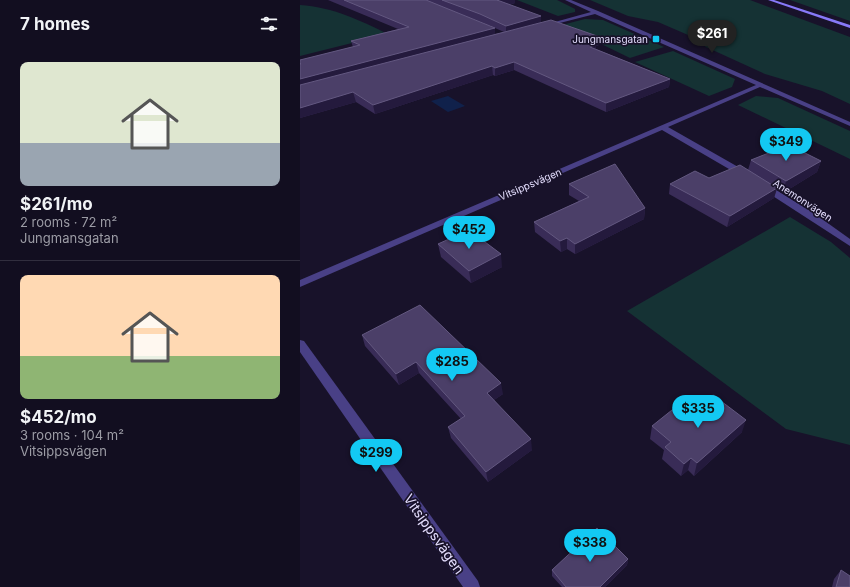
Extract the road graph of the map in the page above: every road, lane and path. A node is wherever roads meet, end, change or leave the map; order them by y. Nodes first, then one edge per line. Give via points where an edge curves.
1 (567, 0) edge
2 (770, 0) edge
3 (596, 12) junction
4 (850, 27) edge
5 (536, 29) edge
6 (760, 85) junction
7 (850, 124) edge
8 (662, 127) junction
9 (850, 243) edge
10 (300, 284) edge
11 (300, 344) edge
12 (472, 587) edge

1 - 3 street
2 - 4 main road
3 - 5 street
3 - 6 street
6 - 7 street
6 - 8 street, Vitsippsvägen
8 - 9 street, Anemonvägen via 812,216
8 - 10 street, Vitsippsvägen
11 - 12 street, Vitsippsvägen

